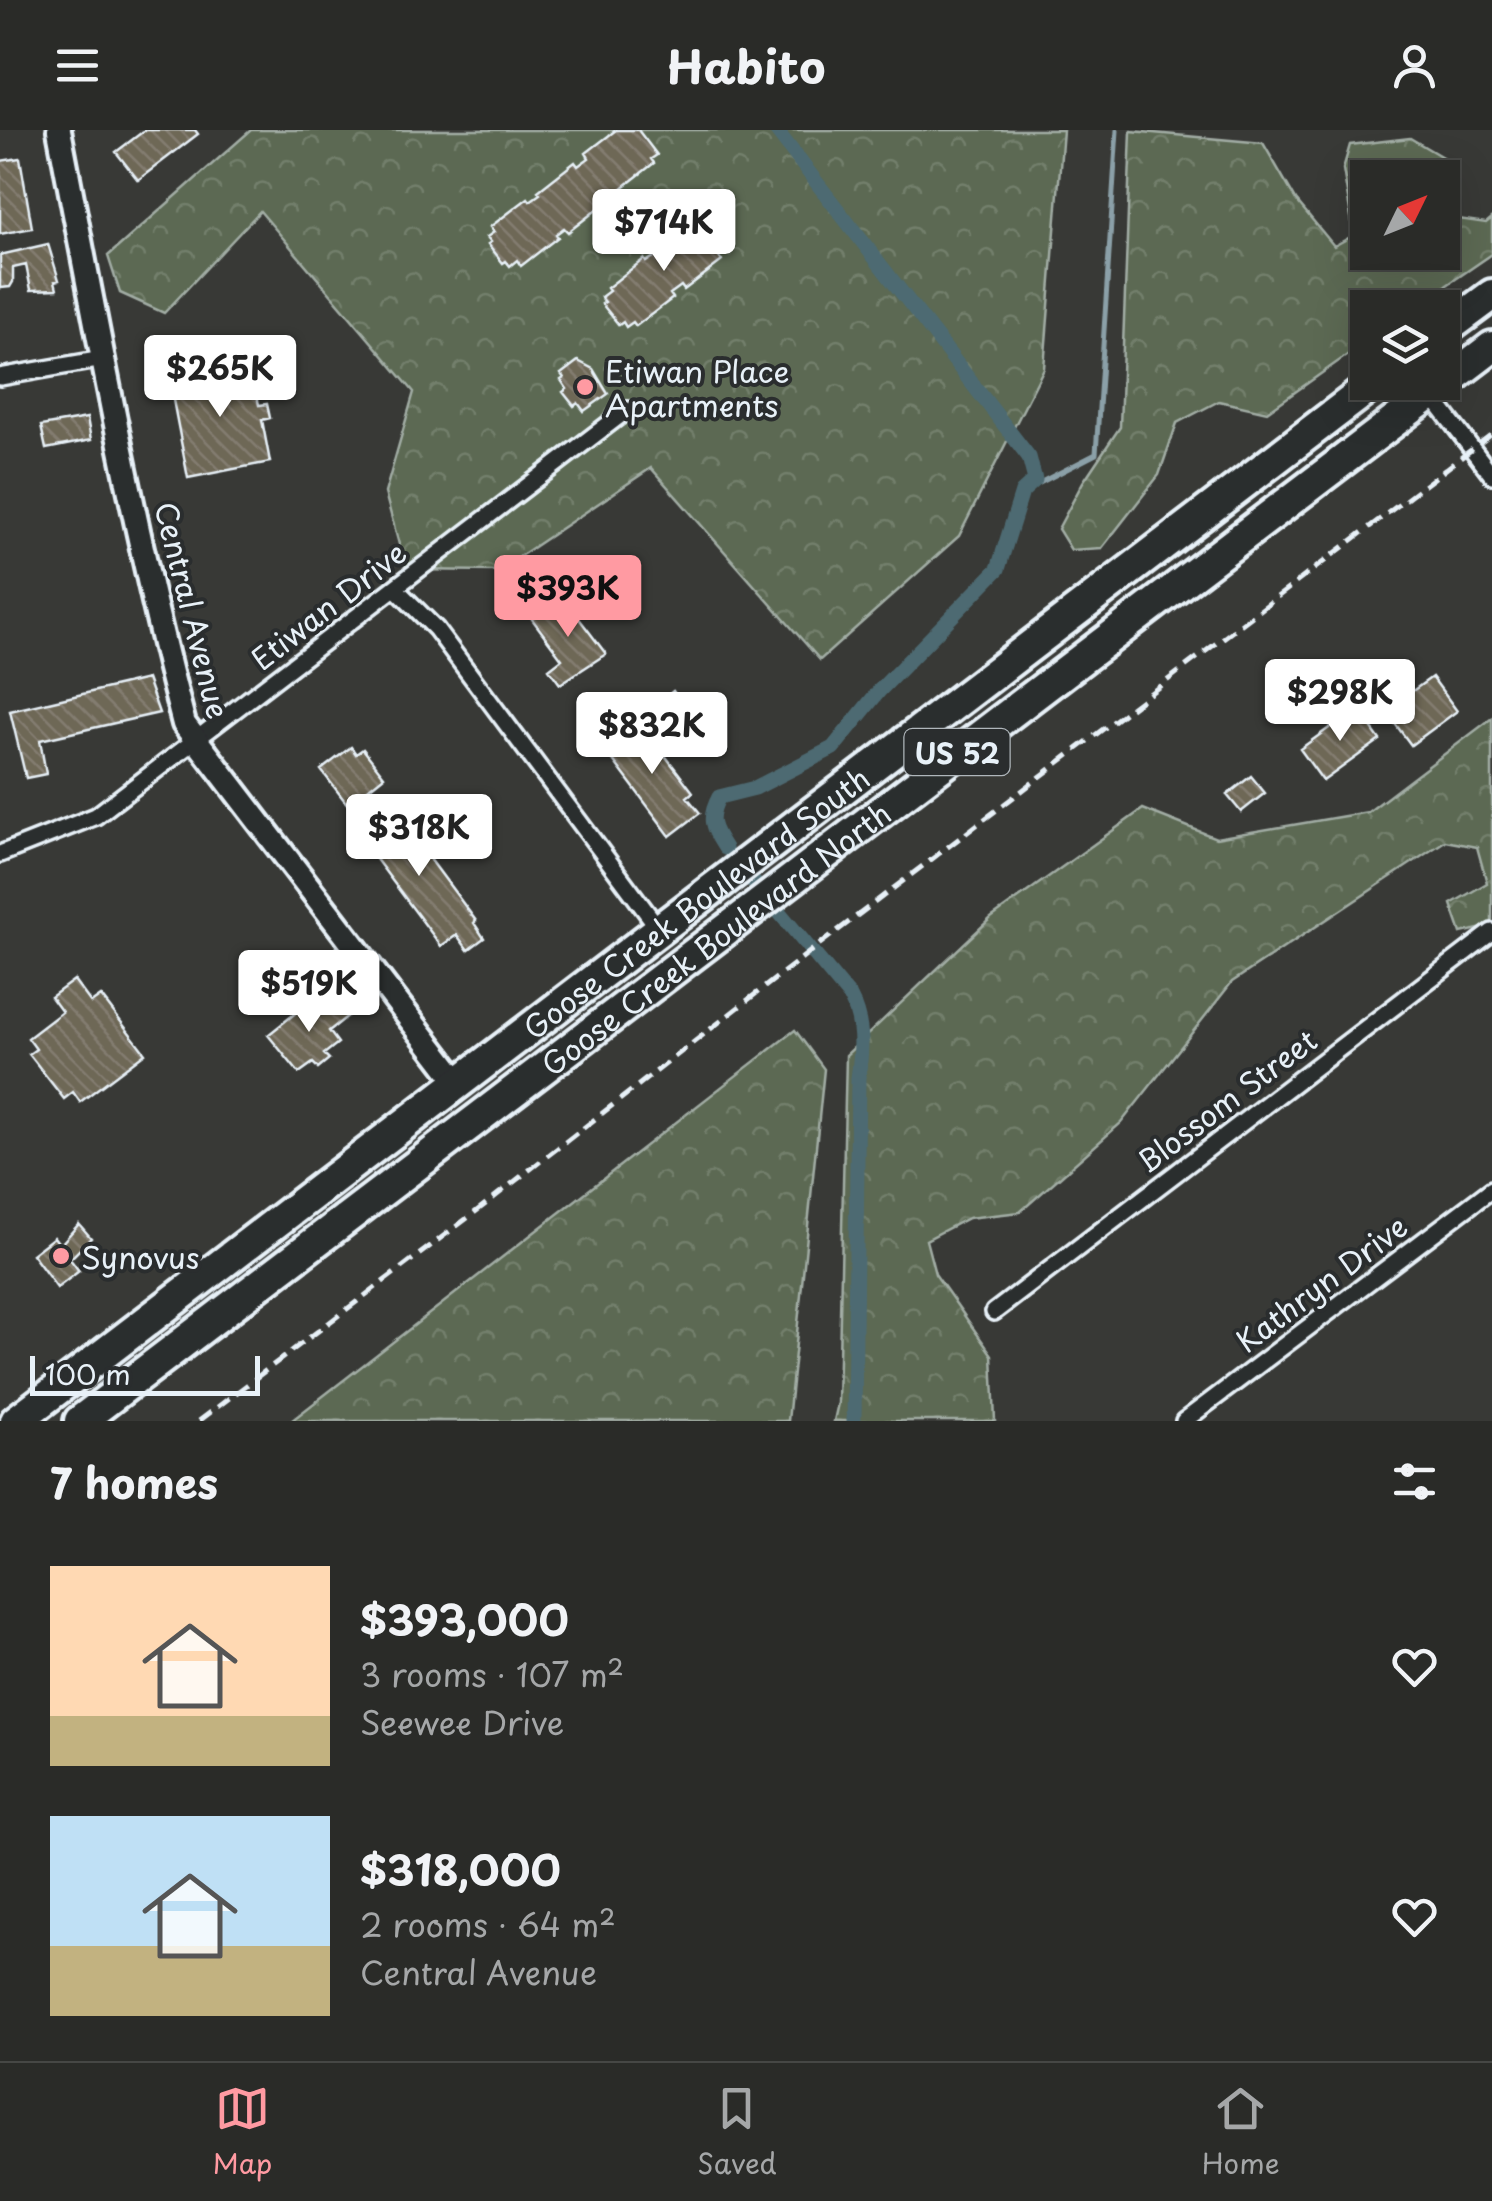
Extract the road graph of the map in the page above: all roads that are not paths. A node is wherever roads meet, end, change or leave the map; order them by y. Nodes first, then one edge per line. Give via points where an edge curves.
1 (60, 130) edge
2 (1485, 300) edge
3 (1460, 319) edge
4 (1460, 327) edge
5 (1492, 347) edge
6 (104, 359) junction
7 (1460, 368) edge
8 (0, 377) edge
9 (1353, 400) edge
10 (1379, 400) edge
11 (1414, 400) edge
12 (1439, 400) edge
13 (628, 410) dead end
14 (1322, 424) junction
15 (1492, 474) edge
16 (395, 588) junction
17 (196, 741) junction
18 (0, 854) edge
19 (659, 929) junction
20 (1492, 932) edge
21 (548, 1065) junction
22 (459, 1083) junction
23 (424, 1160) junction
24 (1492, 1189) edge
25 (994, 1312) dead end
26 (16, 1421) edge
27 (80, 1421) edge
28 (1184, 1421) edge

1 - 6 street, Central Avenue
2 - 3 highway
2 - 4 highway
5 - 7 highway, Goose Creek Boulevard North / US 52
6 - 8 street
6 - 17 street, Central Avenue via 166,654 184,724
9 - 14 highway, Goose Creek Boulevard South / US 52
10 - 14 highway
11 - 21 highway, Goose Creek Boulevard North / US 52
12 - 15 street
13 - 16 street, Etiwan Drive
14 - 19 highway, Goose Creek Boulevard South / US 52
16 - 17 street, Etiwan Drive
16 - 19 street via 436,628
17 - 18 street, Etiwan Drive via 96,816
17 - 22 street, Central Avenue
19 - 22 highway, Goose Creek Boulevard South / US 52
20 - 25 street, Blossom Street
21 - 22 highway via 496,1088
21 - 23 highway, Goose Creek Boulevard North / US 52
22 - 23 highway via 450,1121
22 - 26 highway, Goose Creek Boulevard South / US 52
23 - 27 highway, Goose Creek Boulevard North / US 52
24 - 28 street, Kathryn Drive

